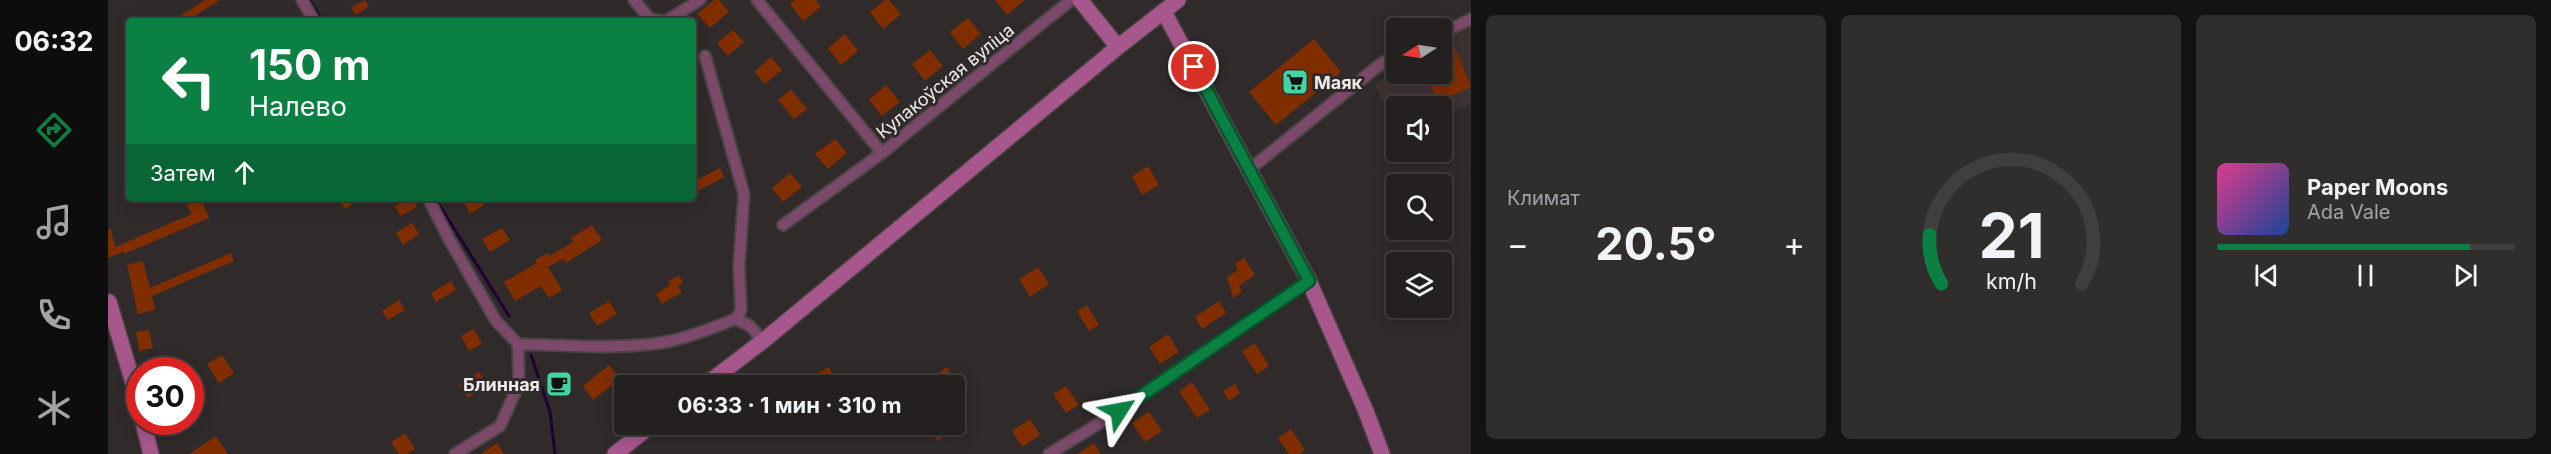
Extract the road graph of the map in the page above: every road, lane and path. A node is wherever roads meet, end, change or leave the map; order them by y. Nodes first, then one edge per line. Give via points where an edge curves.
1 (302, 0) edge
2 (634, 0) edge
3 (700, 0) edge
4 (757, 0) edge
5 (1071, 0) edge
6 (1080, 0) edge
7 (1178, 0) edge
8 (1164, 12) junction
9 (312, 18) edge
10 (649, 18) edge
11 (669, 18) edge
12 (1471, 19) edge
13 (1452, 28) edge
14 (1118, 47) junction
15 (705, 56) dead end
16 (1386, 61) edge
17 (878, 156) junction
18 (1250, 169) junction
19 (430, 201) edge
20 (783, 225) dead end
21 (1309, 281) junction
22 (108, 301) edge
23 (736, 319) junction
24 (763, 341) junction
25 (518, 344) junction
26 (126, 360) edge
27 (718, 375) edge
28 (147, 435) edge
29 (639, 435) edge
30 (152, 454) edge
31 (454, 454) edge
32 (615, 454) edge
33 (1049, 454) edge
34 (1382, 454) edge

1 - 9 street
2 - 10 street
3 - 11 street
4 - 17 street, Кулакоўская вуліца
5 - 17 street, Кулакоўская вуліца
6 - 14 street
7 - 8 street
8 - 14 street
8 - 18 street
12 - 13 street
14 - 24 street
15 - 23 street via 744,194 739,266 741,310
16 - 18 street
17 - 20 street
18 - 21 street
19 - 25 street via 496,321
21 - 33 street via 1103,422
21 - 34 street
22 - 26 street
23 - 24 street via 750,326
23 - 25 street via 654,344
24 - 27 street
25 - 31 street via 519,384 500,426
28 - 30 street
29 - 32 street

